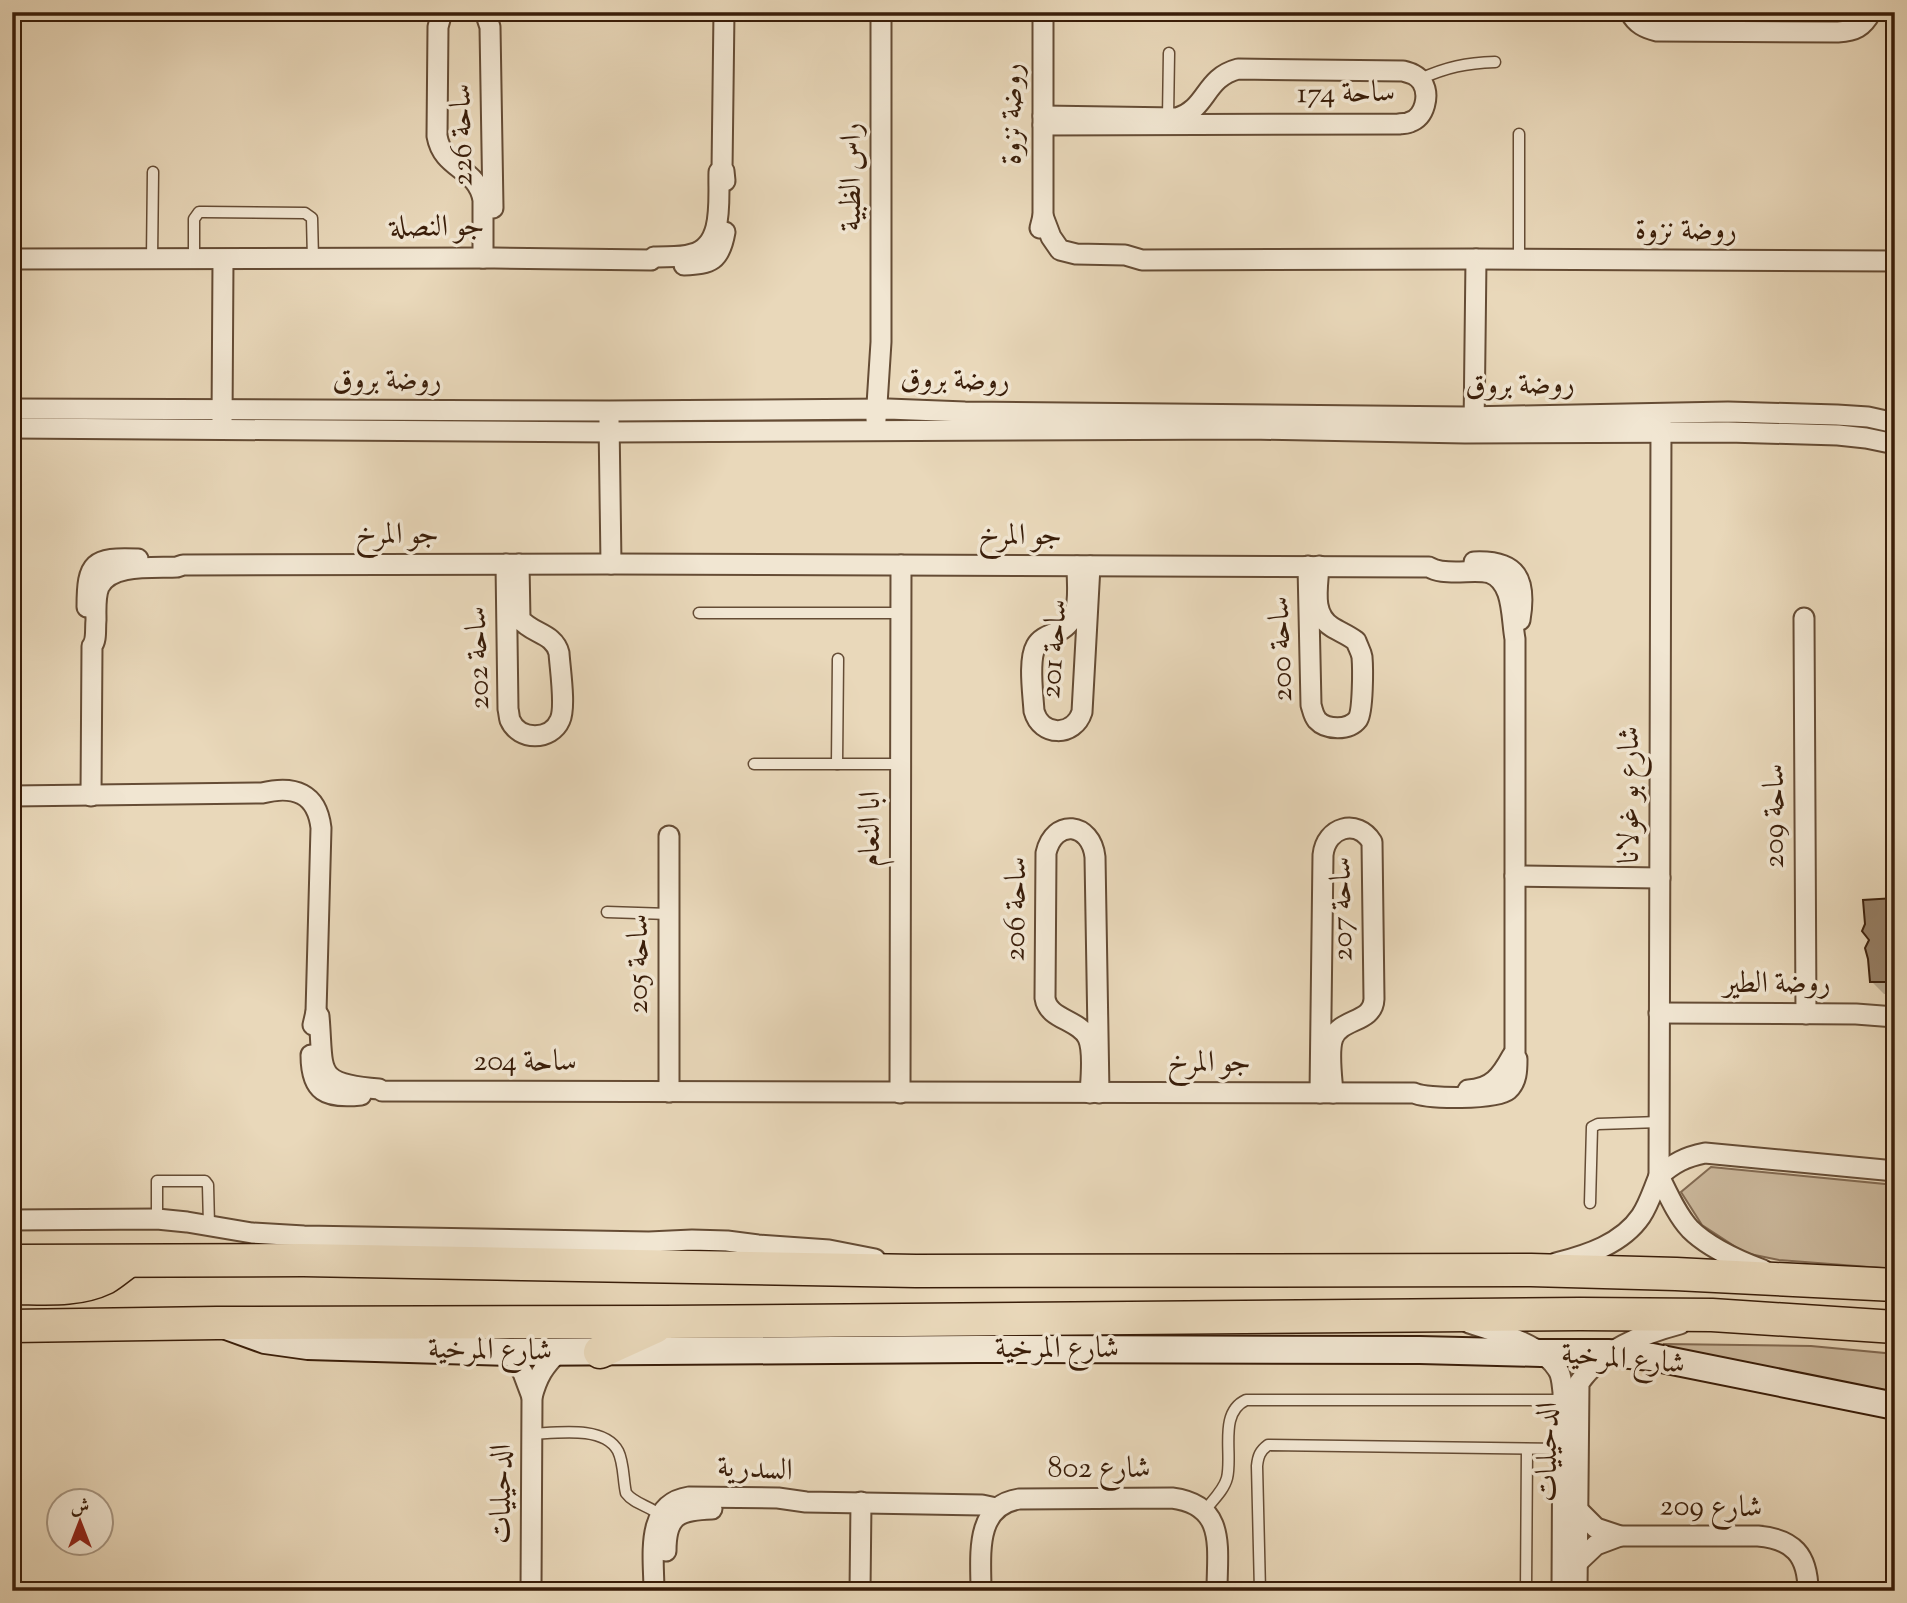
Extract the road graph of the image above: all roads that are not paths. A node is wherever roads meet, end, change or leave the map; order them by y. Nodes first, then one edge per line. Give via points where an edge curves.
1 (442, 12) edge
2 (485, 12) edge
3 (724, 12) edge
4 (881, 12) edge
5 (1043, 12) edge
6 (1630, 12) edge
7 (1871, 12) edge
8 (1169, 53) dead end
9 (1495, 62) dead end
10 (1420, 79) junction
11 (1205, 94) junction
12 (1168, 118) junction
13 (1043, 120) junction
14 (1229, 125) junction
15 (1519, 134) dead end
16 (493, 148) junction
17 (459, 167) junction
18 (153, 172) dead end
19 (489, 258) junction
20 (12, 259) edge
21 (152, 259) junction
22 (194, 259) junction
23 (313, 259) junction
24 (1476, 259) junction
25 (223, 260) junction
26 (1519, 260) junction
27 (1895, 261) edge
28 (12, 409) edge
29 (881, 410) junction
30 (609, 411) junction
31 (222, 420) junction
32 (1895, 423) edge
33 (1661, 424) junction
34 (1474, 425) junction
35 (12, 428) edge
36 (882, 431) junction
37 (610, 432) junction
38 (1895, 444) edge
39 (512, 564) junction
40 (611, 564) junction
41 (901, 565) junction
42 (1083, 566) junction
43 (1314, 566) junction
44 (699, 613) dead end
45 (901, 613) junction
46 (1804, 618) dead end
47 (533, 630) junction
48 (1058, 631) junction
49 (1338, 631) junction
50 (507, 649) junction
51 (1310, 649) junction
52 (1086, 652) junction
53 (838, 659) dead end
54 (754, 764) dead end
55 (838, 764) junction
56 (901, 764) junction
57 (12, 796) edge
58 (90, 796) junction
59 (669, 836) dead end
60 (1515, 876) junction
61 (1660, 878) junction
62 (607, 912) dead end
63 (669, 914) junction
64 (1099, 1000) junction
65 (1321, 1004) junction
66 (1659, 1013) junction
67 (1806, 1013) junction
68 (1895, 1017) edge
69 (1068, 1021) junction
70 (1351, 1023) junction
71 (668, 1092) junction
72 (900, 1093) junction
73 (1095, 1093) junction
74 (1327, 1093) junction
75 (1660, 1122) junction
76 (1895, 1171) edge
77 (1659, 1176) junction
78 (1590, 1203) dead end
79 (158, 1219) junction
80 (12, 1220) edge
81 (209, 1225) junction
82 (12, 1261) edge
83 (128, 1261) junction
84 (1531, 1270) junction
85 (916, 1271) junction
86 (1790, 1280) junction
87 (1895, 1285) edge
88 (12, 1289) edge
89 (1444, 1314) junction
90 (1713, 1315) junction
91 (217, 1322) junction
92 (666, 1322) junction
93 (12, 1326) edge
94 (1895, 1327) edge
95 (510, 1352) junction
96 (559, 1352) junction
97 (600, 1352) junction
98 (1541, 1353) junction
99 (1608, 1353) junction
100 (532, 1396) junction
101 (1563, 1400) junction
102 (1895, 1406) edge
103 (531, 1434) junction
104 (1527, 1449) junction
105 (1563, 1450) junction
106 (806, 1502) junction
107 (861, 1503) junction
108 (996, 1507) junction
109 (1205, 1510) junction
110 (1578, 1510) junction
111 (660, 1515) junction
112 (1620, 1536) junction
113 (1577, 1563) junction
114 (531, 1591) edge
115 (654, 1591) edge
116 (665, 1591) edge
117 (860, 1591) edge
118 (981, 1591) edge
119 (989, 1591) edge
120 (1207, 1591) edge
121 (1217, 1591) edge
122 (1260, 1591) edge
123 (1526, 1591) edge
124 (1562, 1591) edge
125 (1577, 1591) edge
126 (1808, 1591) edge

1 - 17 street, ساحة 226 via 437,136 444,155
2 - 16 street, ساحة 226 via 491,27
3 - 19 street, جو النصلة via 722,170 714,233 706,247 691,255 651,260
4 - 29 street, راس الظبية via 881,342 885,360
5 - 13 street, روضة نزوة
6 - 7 street via 1644,27 1657,31 1811,32 1849,31 1864,24
8 - 12 lane
9 - 10 lane via 1453,66
10 - 11 street, ساحة 174 via 1403,71 1238,69 1225,72
10 - 14 street, ساحة 174 via 1426,96 1424,108 1410,122
11 - 12 street, ساحة 174 via 1184,116
11 - 14 street via 1213,113
12 - 13 street, ساحة 174
13 - 14 street, ساحة 174
13 - 24 street, روضة نزوة via 1040,239 1046,255 1065,264
15 - 26 lane
16 - 17 street via 478,161
16 - 19 street, ساحة 226
17 - 19 street, ساحة 226 via 482,191
18 - 21 lane
19 - 23 street, جو النصلة
20 - 21 street, جو النصلة
21 - 22 street, جو النصلة
22 - 23 lane via 194,224 199,212 300,212 309,215 313,225
22 - 25 street, جو النصلة
23 - 25 street, جو النصلة
24 - 26 street, روضة نزوة
24 - 34 street
25 - 31 street
26 - 27 street, روضة نزوة
28 - 31 street, روضة بروق
29 - 30 street, روضة بروق
29 - 34 street, روضة بروق
29 - 36 street, راس الظبية
30 - 31 street, روضة بروق
30 - 37 street
31 - 35 street, روضة بروق
31 - 37 street, روضة بروق
32 - 33 street, روضة بروق via 1868,417 1728,412
33 - 34 street, روضة بروق
33 - 38 street, روضة بروق via 1866,438
33 - 61 street, شارع بو غولانا
34 - 36 street, روضة بروق
36 - 37 street, روضة بروق
37 - 40 street
39 - 40 street, جو المرخ
39 - 47 street, ساحة 202 via 520,619
39 - 50 street, ساحة 202
39 - 58 street, جو المرخ via 183,565 122,570 105,579 96,599 92,646
40 - 41 street, جو المرخ
41 - 42 street, جو المرخ
41 - 45 street, ابا النعام
42 - 43 street, جو المرخ
42 - 48 street, ساحة 201 via 1076,613
42 - 52 street, ساحة 201
43 - 49 street, ساحة 200 via 1318,610
43 - 51 street, ساحة 200
43 - 60 street, جو المرخ via 1429,567 1490,573 1498,578 1507,593 1515,639
44 - 45 lane
45 - 56 street, ابا النعام
46 - 67 street, ساحة 209
47 - 50 street
47 - 50 street, ساحة 202 via 551,638 559,653 560,720 542,736 519,731 511,721
48 - 52 street via 1074,638
48 - 52 street, ساحة 201 via 1040,640 1033,655 1034,711 1047,729 1070,729 1080,720
49 - 51 street
49 - 51 street, ساحة 200 via 1356,641 1362,660 1360,711 1351,725 1329,727 1313,715
53 - 55 lane
54 - 55 lane
55 - 56 lane
56 - 72 street, ابا النعام
57 - 58 street, ساحة 204
58 - 71 street, ساحة 204 via 262,793 275,789 305,795 316,807 320,818 316,1012 327,1075 345,1084 382,1091
59 - 63 street, ساحة 205
60 - 61 street
60 - 74 street, جو المرخ via 1514,1056 1500,1077 1471,1090
61 - 66 street, شارع بو غولانا
62 - 63 lane
63 - 71 street, ساحة 205
64 - 69 street via 1086,1014
64 - 69 street, ساحة 206 via 1094,848 1087,835 1070,828 1053,836 1046,853 1045,998 1051,1010
64 - 73 street, ساحة 206
65 - 70 street via 1334,1017
65 - 70 street, ساحة 207 via 1324,845 1335,831 1359,830 1367,834 1373,852 1374,1006
65 - 74 street, ساحة 207
66 - 67 street, روضة الطير
66 - 75 street, شارع بو غولانا
67 - 68 street, روضة الطير
69 - 73 street, ساحة 206 via 1090,1042
70 - 74 street, ساحة 207 via 1332,1040
71 - 72 street, جو المرخ
72 - 73 street, جو المرخ
73 - 74 street, جو المرخ
75 - 77 street, شارع بو غولانا
75 - 78 lane via 1592,1127
76 - 77 street via 1705,1153 1687,1156
77 - 84 street, شارع بو غولانا via 1632,1228 1605,1247
77 - 86 street, شارع بو غولانا via 1690,1229 1735,1259
79 - 80 street
79 - 81 street
79 - 81 lane via 158,1181 205,1181
81 - 85 street via 304,1236 727,1241 829,1250
82 - 83 highway
83 - 85 highway
83 - 88 highway via 106,1278 85,1285
84 - 85 highway
84 - 86 highway
86 - 87 highway
89 - 90 highway, شارع المرخية
89 - 92 highway, شارع المرخية
89 - 98 street, الدحيليات
90 - 94 highway, شارع المرخية
90 - 99 street, الدحيليات via 1658,1330
91 - 92 highway, شارع المرخية
91 - 93 highway, شارع المرخية
91 - 95 main road, شارع المرخية via 265,1340 296,1345
92 - 97 highway
95 - 96 main road, شارع المرخية
95 - 100 street, الدحيليات
96 - 97 main road, شارع المرخية
96 - 100 street, الدحيليات via 541,1371
97 - 98 main road, شارع المرخية
98 - 99 main road, شارع المرخية
98 - 101 street, الدحيليات via 1558,1368
99 - 102 main road, شارع المرخية via 1652,1357
99 - 110 street, الدحيليات via 1579,1383
100 - 103 street, الدحيليات
101 - 105 street, الدحيليات
101 - 109 lane via 1246,1400 1231,1415 1227,1479
103 - 111 lane via 605,1437 620,1458 626,1493
103 - 114 street, الدحيليات
104 - 105 lane
104 - 122 lane via 1268,1445 1257,1466
104 - 123 lane
105 - 124 street, الدحيليات
106 - 107 street, شارع 802
106 - 111 street, السدرية via 689,1497 673,1501
106 - 116 street, السدرية via 786,1508 682,1512 667,1534
107 - 108 street, شارع 802
107 - 117 street
108 - 109 street, شارع 802 via 1019,1499 1172,1498
108 - 118 street via 984,1529
109 - 121 street via 1216,1536
110 - 112 street, شارع 209 via 1596,1528
110 - 113 street, الدحيليات
111 - 115 street via 654,1532
112 - 113 street, شارع 209 via 1596,1545
112 - 126 street, شارع 209 via 1774,1537 1800,1555
113 - 125 street, الدحيليات
119 - 120 street, شارع 802 via 994,1531 1007,1513 1021,1509 1182,1511 1196,1519 1205,1537

